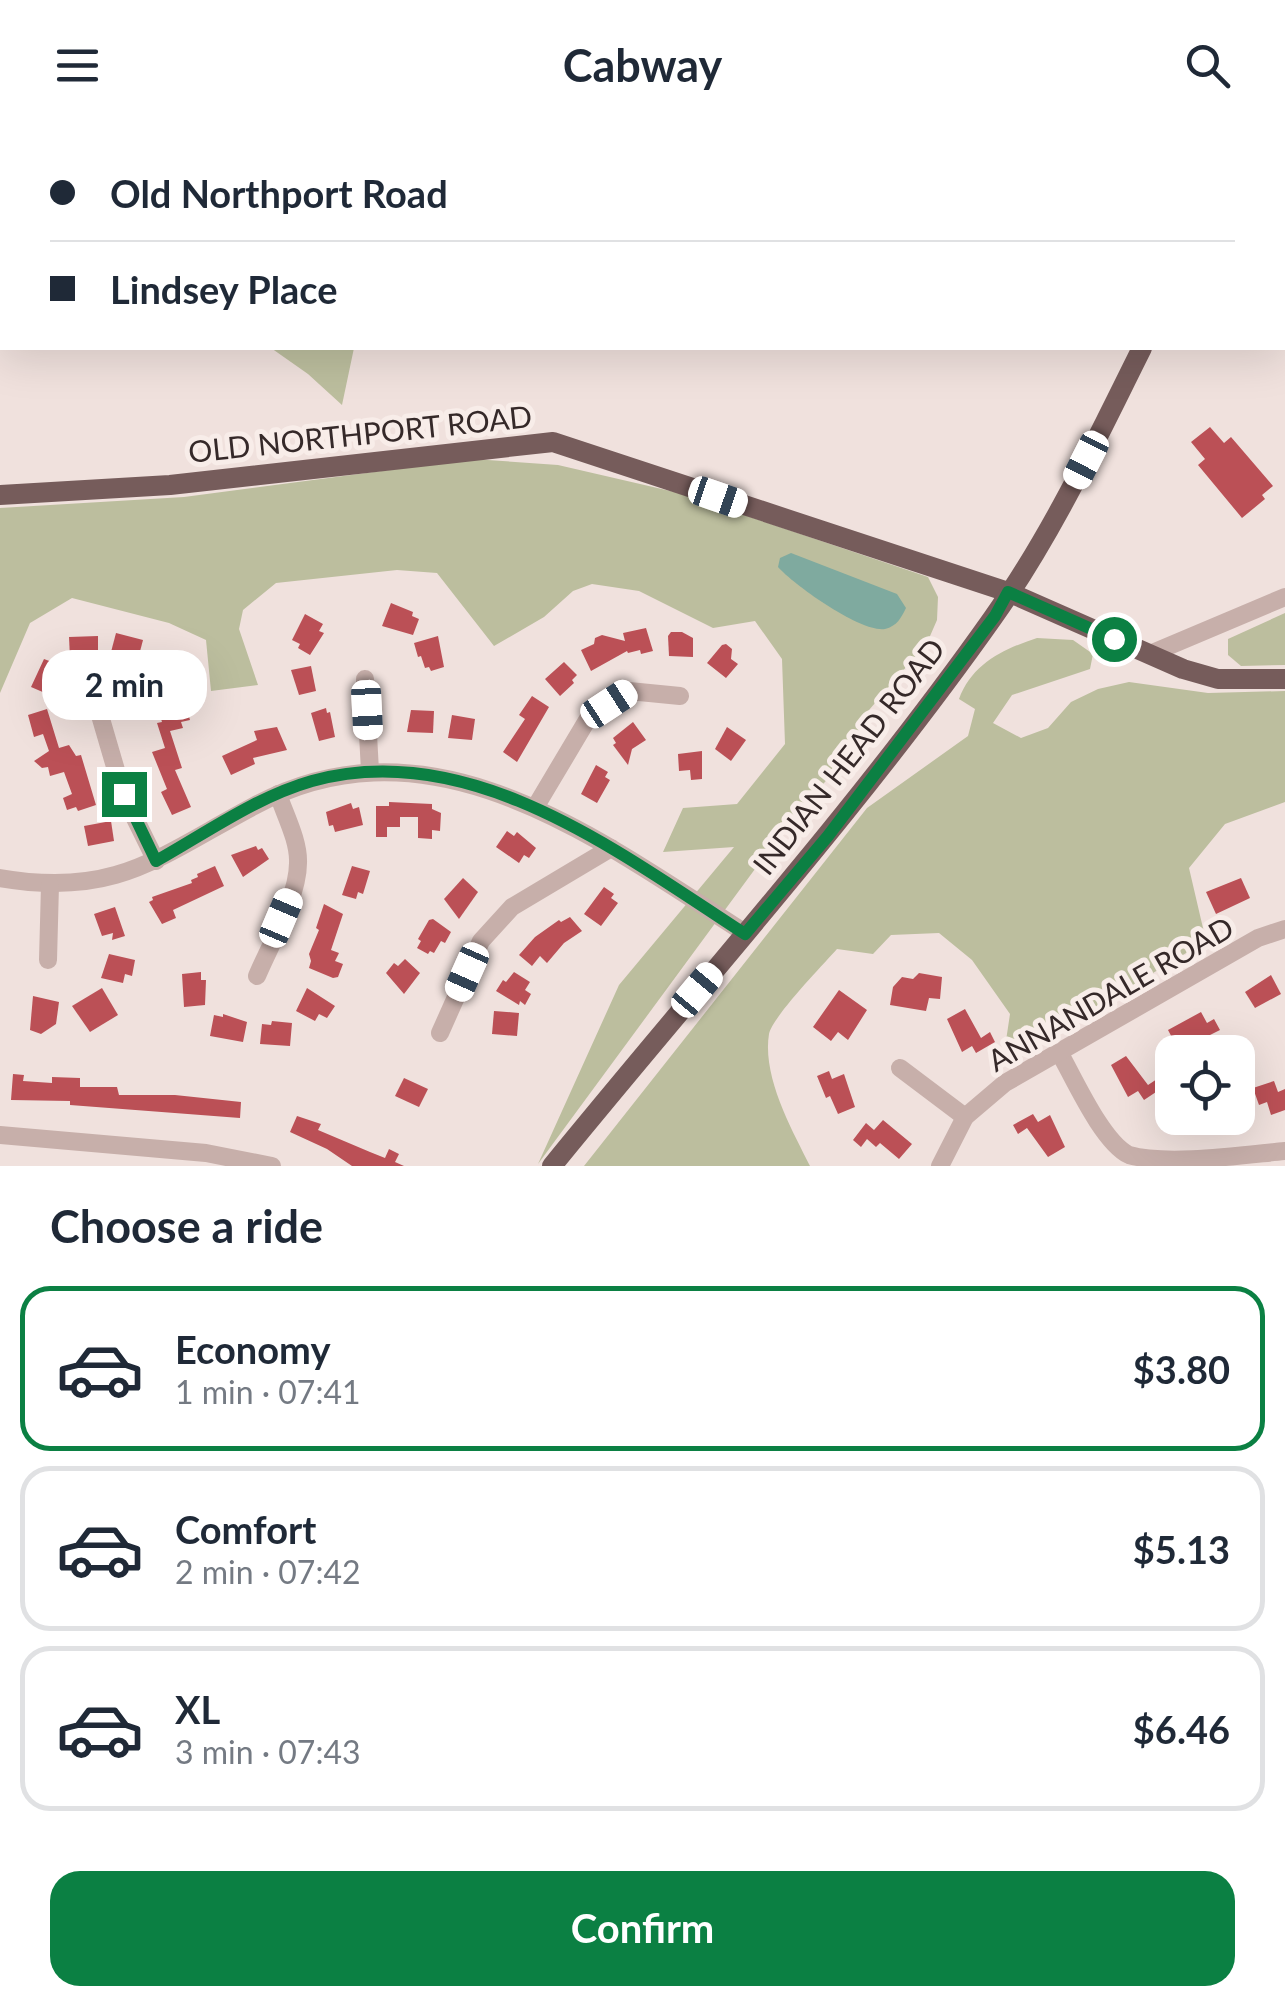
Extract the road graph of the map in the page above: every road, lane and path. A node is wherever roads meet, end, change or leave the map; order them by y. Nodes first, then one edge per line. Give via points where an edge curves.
1 (1141, 350) edge
2 (0, 496) edge
3 (1008, 592) junction
4 (1285, 597) edge
5 (1150, 654) junction
6 (365, 679) dead end
7 (1285, 679) edge
8 (680, 696) dead end
9 (99, 712) dead end
10 (370, 771) junction
11 (278, 794) junction
12 (536, 806) junction
13 (611, 848) junction
14 (156, 861) junction
15 (0, 878) edge
16 (50, 886) junction
17 (1285, 928) edge
18 (745, 934) junction
19 (48, 960) dead end
20 (257, 976) dead end
21 (440, 1033) dead end
22 (1059, 1052) junction
23 (900, 1068) dead end
24 (965, 1117) junction
25 (0, 1135) edge
26 (1285, 1151) edge
27 (205, 1160) edge
28 (272, 1166) edge
29 (552, 1166) edge
30 (940, 1166) edge

1 - 3 main road, INDIAN HEAD ROAD via 1071,490
2 - 3 main road, OLD NORTHPORT ROAD via 170,485 553,442
3 - 5 main road, OLD NORTHPORT ROAD
3 - 18 main road, INDIAN HEAD ROAD via 828,836
4 - 5 street
5 - 7 main road, OLD NORTHPORT ROAD via 1218,679
6 - 10 street
8 - 12 street via 629,692 589,717
9 - 14 street via 124,794
10 - 11 street
10 - 12 street via 427,772
11 - 14 street
11 - 20 street via 298,862
12 - 13 street
13 - 18 street
13 - 21 street via 512,907 481,941
14 - 16 street via 108,878
15 - 16 street
16 - 19 street
17 - 22 street, ANNANDALE ROAD
18 - 29 main road, INDIAN HEAD ROAD
22 - 24 street, ANNANDALE ROAD via 1005,1083
22 - 26 street via 1127,1155 1163,1164
23 - 24 street
24 - 30 street, ANNANDALE ROAD
25 - 27 street
27 - 28 street

